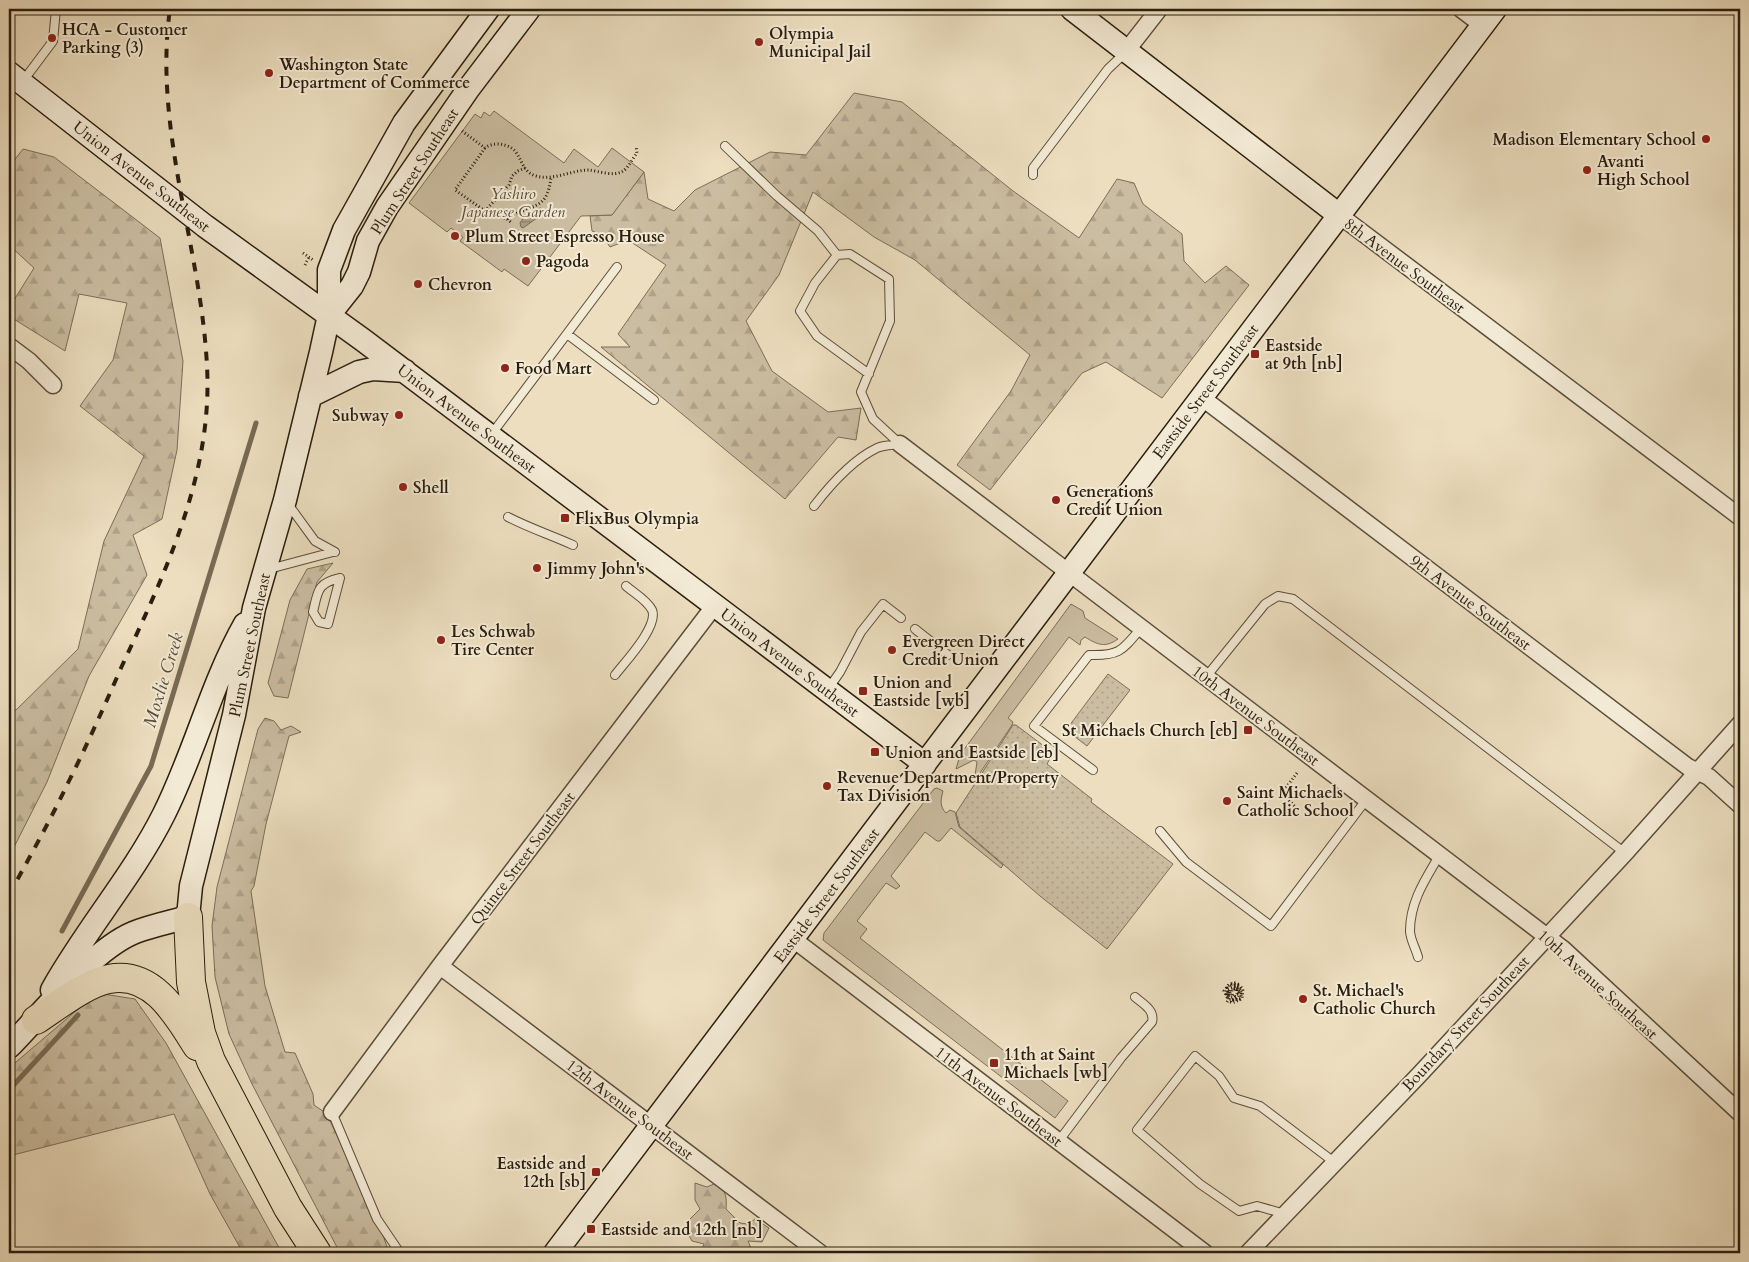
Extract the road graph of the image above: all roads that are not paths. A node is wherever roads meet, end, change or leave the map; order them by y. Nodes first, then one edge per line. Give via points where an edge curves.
1 (56, 9) edge
2 (488, 9) edge
3 (529, 9) edge
4 (1072, 9) edge
5 (1160, 9) edge
6 (1461, 9) edge
7 (1489, 17) edge
8 (1127, 50) junction
9 (15, 78) edge
10 (725, 146) dead end
11 (1033, 175) dead end
12 (1339, 215) junction
13 (837, 255) junction
14 (617, 267) dead end
15 (329, 316) junction
16 (567, 334) junction
17 (9, 346) edge
18 (405, 371) junction
19 (868, 374) junction
20 (53, 385) dead end
21 (310, 396) junction
22 (1201, 397) junction
23 (654, 400) dead end
24 (490, 436) junction
25 (900, 444) junction
26 (285, 500) junction
27 (814, 506) dead end
28 (508, 517) dead end
29 (1740, 517) edge
30 (573, 545) dead end
31 (265, 570) junction
32 (1068, 573) junction
33 (340, 578) joint
34 (626, 586) dead end
35 (715, 605) junction
36 (254, 608) junction
37 (902, 618) dead end
38 (1140, 628) junction
39 (915, 629) dead end
40 (948, 655) dead end
41 (614, 676) dead end
42 (1206, 677) junction
43 (827, 690) junction
44 (1740, 724) edge
45 (925, 764) junction
46 (1092, 770) dead end
47 (1699, 773) junction
48 (1366, 800) junction
49 (1740, 805) edge
50 (1160, 831) dead end
51 (1625, 853) junction
52 (1439, 856) junction
53 (188, 917) junction
54 (1546, 936) junction
55 (793, 939) junction
56 (1418, 957) dead end
57 (440, 966) junction
58 (1134, 997) dead end
59 (36, 1020) junction
60 (9, 1047) edge
61 (216, 1072) junction
62 (332, 1112) joint
63 (1740, 1113) edge
64 (652, 1126) junction
65 (1058, 1142) junction
66 (1334, 1162) junction
67 (288, 1208) junction
68 (1286, 1214) junction
69 (307, 1253) edge
70 (318, 1253) edge
71 (400, 1253) edge
72 (555, 1253) edge
73 (820, 1253) edge
74 (1205, 1253) edge
75 (1248, 1253) edge

1 - 9 lane via 53,41
2 - 15 street, Plum Street Southeast via 404,123 344,230 329,270
3 - 15 street, Plum Street Southeast via 469,88 387,207 368,241 352,286
4 - 8 street, 8th Avenue Southeast
5 - 8 street
6 - 7 street
7 - 12 street, Eastside Street Southeast
8 - 11 lane via 1102,76 1033,168
8 - 12 street, 8th Avenue Southeast
9 - 15 street, Union Avenue Southeast via 205,226
10 - 13 lane via 818,231
12 - 22 street, Eastside Street Southeast
12 - 29 street, 8th Avenue Southeast
13 - 19 lane via 850,254 889,279 890,321
13 - 19 lane via 815,283 800,311 817,336
14 - 16 lane
15 - 18 street, Union Avenue Southeast
15 - 21 street, Plum Street Southeast
16 - 23 lane
16 - 24 lane
17 - 20 street
18 - 21 street via 373,369 359,372
18 - 24 street, Union Avenue Southeast
19 - 25 lane via 861,392 873,419
21 - 26 street, Plum Street Southeast
22 - 32 street, Eastside Street Southeast
22 - 47 street, 9th Avenue Southeast
24 - 35 street, Union Avenue Southeast
25 - 27 lane via 878,447 866,455 828,488
25 - 32 street, 10th Avenue Southeast
26 - 31 street, Plum Street Southeast
26 - 31 lane via 315,541 335,552
28 - 30 lane
31 - 36 street, Plum Street Southeast
32 - 38 street, 10th Avenue Southeast
32 - 45 street, Eastside Street Southeast
33 - 33 lane via 327,580 319,587 313,612 320,622 328,624
34 - 41 lane via 653,612 652,625
35 - 43 street, Union Avenue Southeast
35 - 57 street, Quince Street Southeast
36 - 53 street, Plum Street Southeast via 234,715 191,886
36 - 59 street via 226,657 161,820 133,868 69,961
37 - 43 lane via 883,604 861,632
38 - 42 street, 10th Avenue Southeast
38 - 46 lane via 1124,649 1111,655 1089,655 1034,726
39 - 40 lane
42 - 48 street, 10th Avenue Southeast
42 - 51 lane via 1265,604 1278,596 1293,599
43 - 45 street, Union Avenue Southeast
44 - 47 street, Boundary Street Southeast
45 - 55 street, Eastside Street Southeast
47 - 49 street, 9th Avenue Southeast via 1717,783
47 - 51 street, Boundary Street Southeast
48 - 50 lane via 1271,926 1186,862
48 - 52 street, 10th Avenue Southeast
51 - 54 street, Boundary Street Southeast
52 - 54 street, 10th Avenue Southeast
52 - 56 lane via 1420,887 1413,908 1410,932
53 - 59 street via 143,929 110,946
53 - 61 highway via 195,1007
54 - 63 street, 10th Avenue Southeast
54 - 66 street, Boundary Street Southeast
55 - 64 street, Eastside Street Southeast
55 - 65 street, 11th Avenue Southeast
57 - 62 street, Quince Street Southeast
57 - 64 street, 12th Avenue Southeast
58 - 65 lane via 1150,1009 1152,1022
59 - 60 street
59 - 61 highway via 95,984 119,978 137,981 162,997
61 - 67 highway
62 - 71 lane via 377,1219
64 - 72 street, Eastside Street Southeast
64 - 73 street, 12th Avenue Southeast
65 - 74 street, 11th Avenue Southeast
66 - 68 street, Boundary Street Southeast
66 - 68 lane via 1260,1106 1234,1098 1219,1076 1195,1056 1137,1130 1193,1178 1239,1211 1257,1206
67 - 69 highway
67 - 70 highway
68 - 75 street, Boundary Street Southeast

